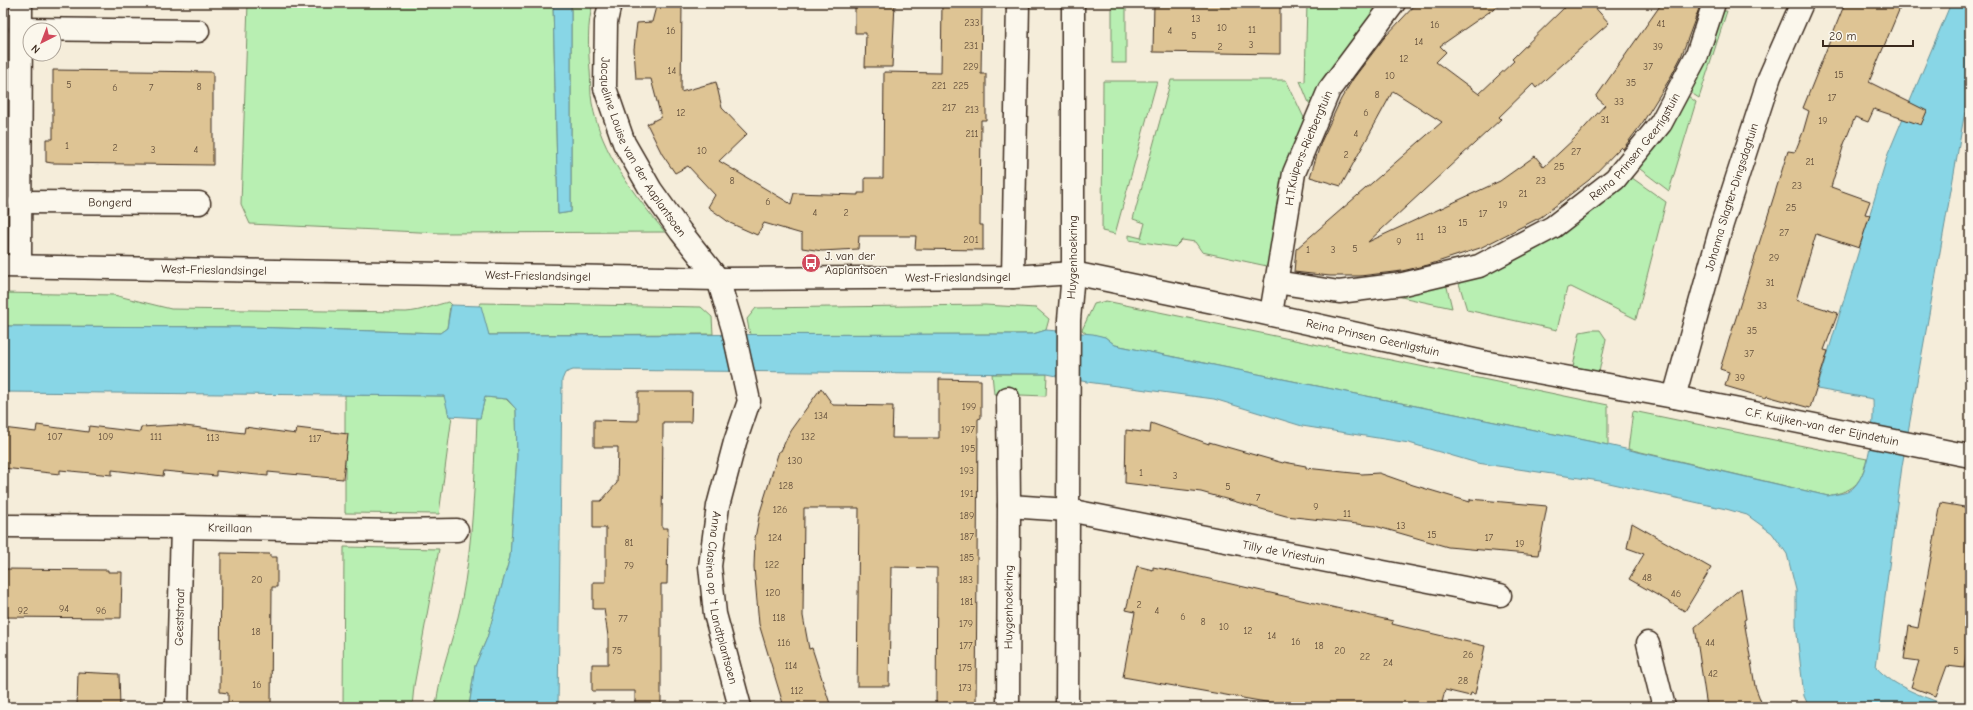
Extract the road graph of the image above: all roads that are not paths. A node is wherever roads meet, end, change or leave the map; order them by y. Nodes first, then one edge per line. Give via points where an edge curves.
1 (21, 3) edge
2 (610, 3) edge
3 (1018, 3) edge
4 (1073, 3) edge
5 (1394, 3) edge
6 (1714, 3) edge
7 (1802, 3) edge
8 (21, 29) junction
9 (198, 31) dead end
10 (20, 202) junction
11 (200, 203) dead end
12 (12, 266) edge
13 (1073, 273) junction
14 (1013, 277) junction
15 (718, 279) junction
16 (1276, 282) junction
17 (1271, 314) junction
18 (1674, 397) junction
19 (1008, 398) dead end
20 (1970, 456) edge
21 (1009, 506) junction
22 (1068, 510) junction
23 (3, 526) edge
24 (182, 527) junction
25 (457, 530) dead end
26 (1500, 595) dead end
27 (1648, 643) dead end
28 (177, 707) edge
29 (740, 707) edge
30 (1008, 707) edge
31 (1067, 707) edge
32 (1664, 707) edge

1 - 8 street
2 - 15 street, Jacqueline Louise van der Aaplantsoen via 606,22 605,88 624,143 651,190 680,232
3 - 14 street
4 - 13 street, Huygenhoekring
5 - 16 street, H.T.Kuipers-Rietbergtuin via 1329,90 1294,173
6 - 16 street, Reina Prinsen Geerligstuin via 1697,56 1661,123 1615,179 1553,227 1479,266 1403,284 1339,292
7 - 18 street, Johanna Slagter-Dingsdagtuin via 1770,76 1722,224
8 - 9 street
8 - 10 street
10 - 11 street, Bongerd
10 - 12 street
12 - 15 street, West-Frieslandsingel
13 - 14 street, West-Frieslandsingel
13 - 17 street, Reina Prinsen Geerligstuin
13 - 22 street, Huygenhoekring via 1069,320
14 - 15 street, West-Frieslandsingel
15 - 29 street, Anna Clasina op 't Landtplantsoen via 733,328 749,401 734,442 718,506 710,566 715,614
16 - 17 street, H.T.Kuipers-Rietbergtuin
17 - 18 street, Reina Prinsen Geerligstuin via 1483,362
18 - 20 street, C.F. Kuijken-van der Eijndetuin
19 - 21 street, Huygenhoekring
21 - 22 street
21 - 30 street, Huygenhoekring
22 - 26 street, Tilly de Vriestuin
22 - 31 street, Huygenhoekring
23 - 24 street, Kreillaan
24 - 25 street, Kreillaan
24 - 28 street, Geeststraat
27 - 32 street

